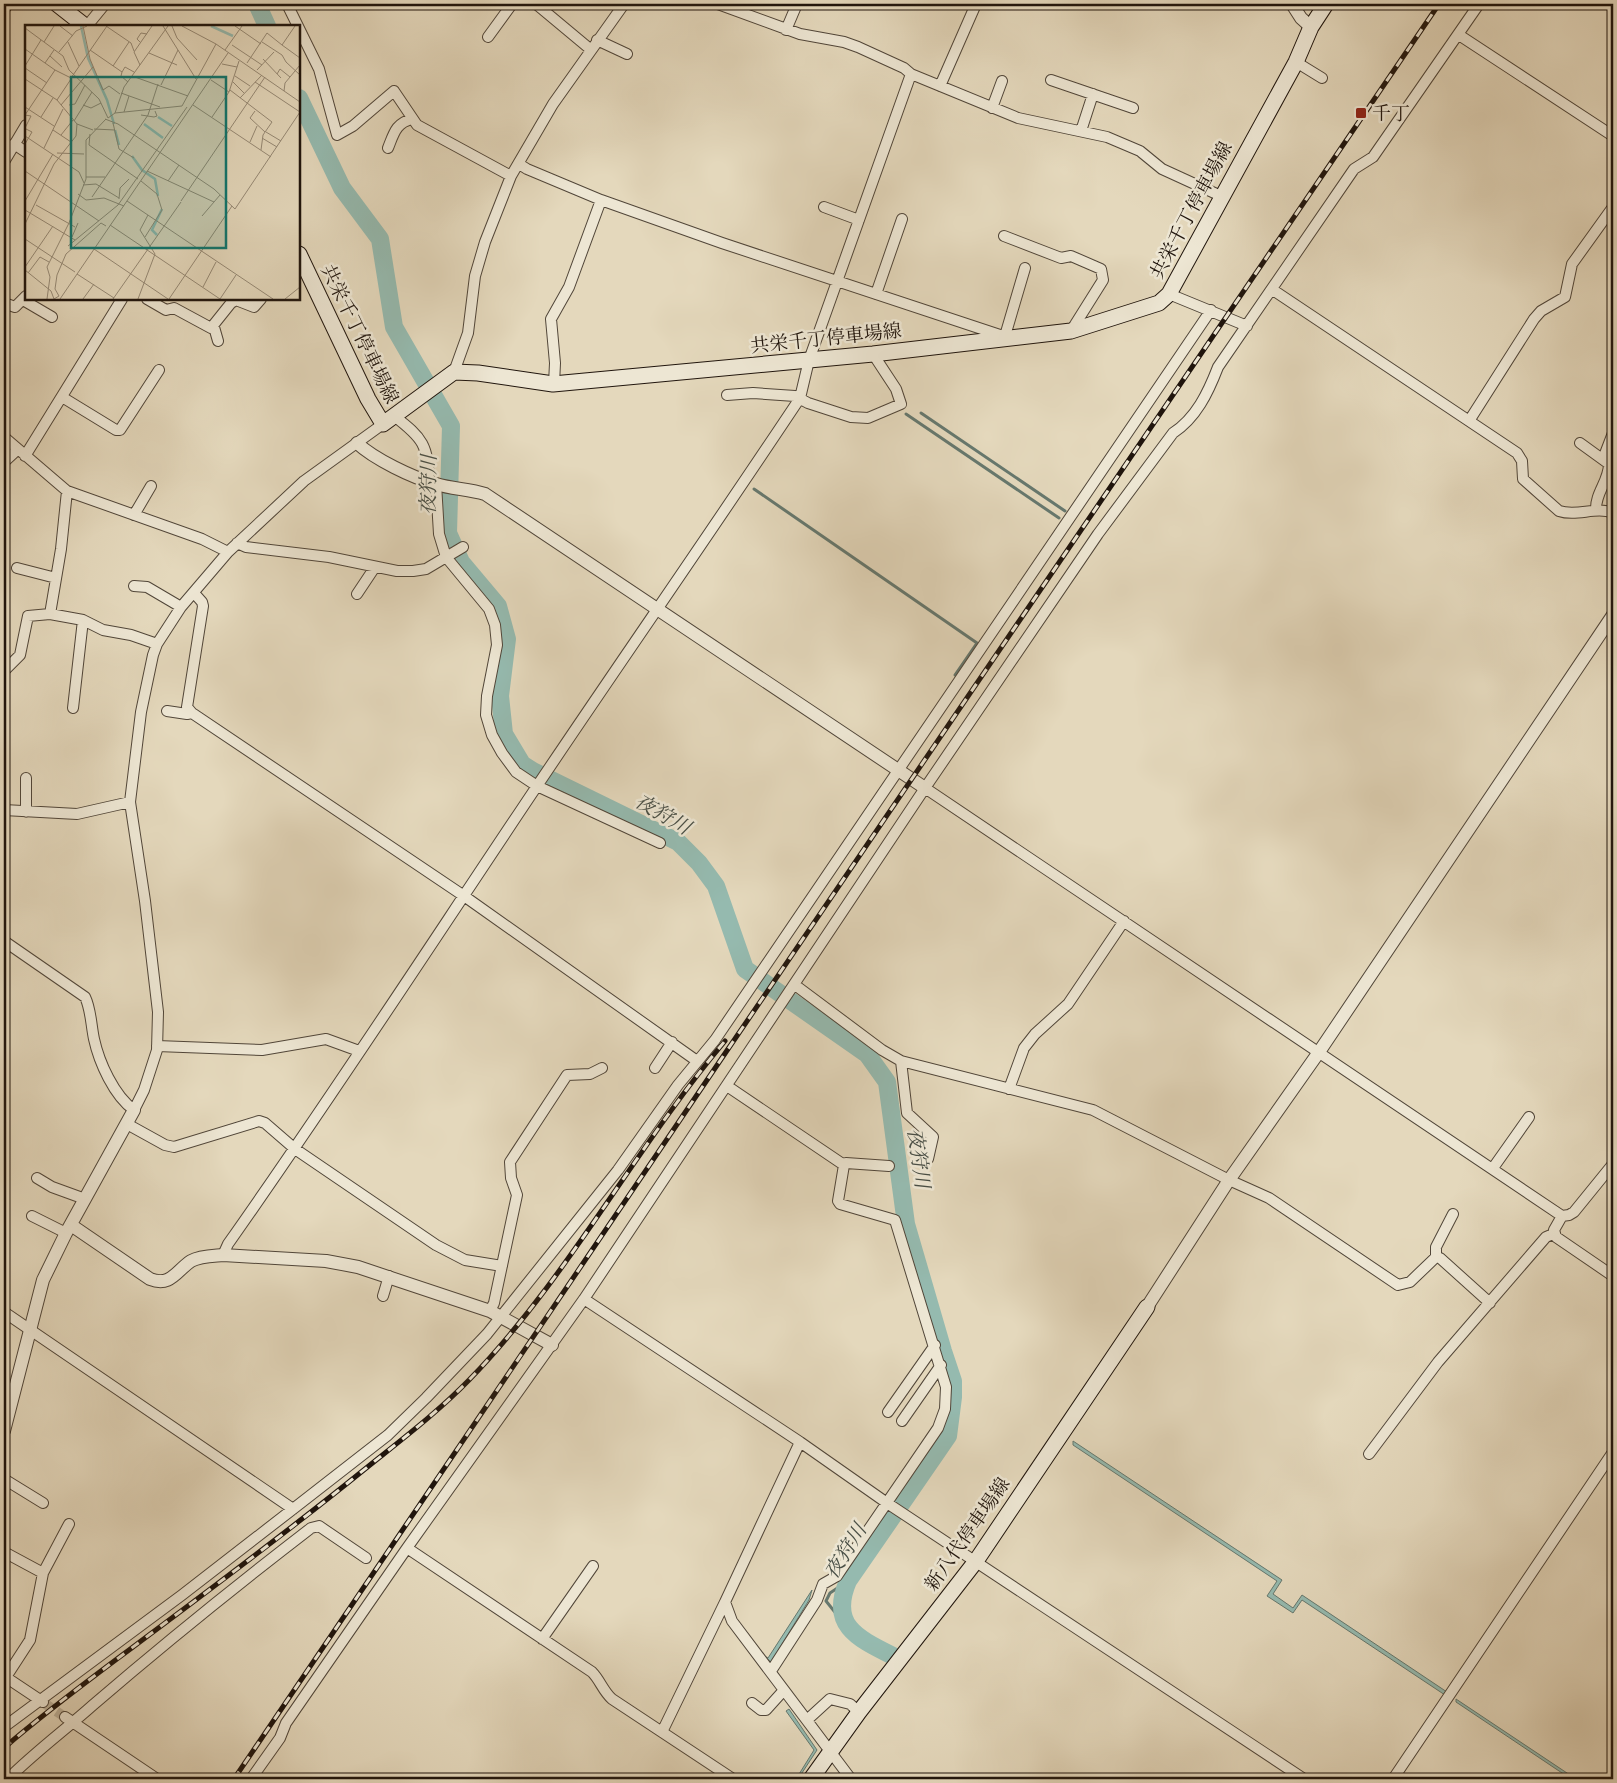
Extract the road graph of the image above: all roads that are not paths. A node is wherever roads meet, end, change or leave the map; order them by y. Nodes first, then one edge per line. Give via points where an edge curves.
1 (7, 4) edge
2 (57, 4) edge
3 (105, 4) edge
4 (287, 4) edge
5 (512, 4) edge
6 (536, 4) edge
7 (624, 4) edge
8 (718, 4) edge
9 (797, 4) edge
10 (976, 4) edge
11 (1292, 4) edge
12 (1326, 4) edge
13 (1479, 4) edge
14 (4, 8) edge
15 (85, 25) edge
16 (87, 25) edge
17 (297, 25) edge
18 (1311, 26) junction
19 (300, 30) edge
20 (786, 30) junction
21 (1459, 35) junction
22 (488, 36) dead end
23 (597, 40) junction
24 (590, 49) junction
25 (627, 54) dead end
26 (1296, 62) junction
27 (911, 74) junction
28 (1322, 78) dead end
29 (1051, 80) dead end
30 (1002, 81) dead end
31 (940, 86) junction
32 (1093, 94) junction
33 (992, 108) junction
34 (1133, 108) dead end
35 (412, 119) junction
36 (25, 127) edge
37 (1081, 131) junction
38 (1613, 136) edge
39 (14, 144) junction
40 (388, 148) dead end
41 (25, 151) edge
42 (4, 162) edge
43 (519, 164) junction
44 (511, 176) junction
45 (1221, 196) junction
46 (601, 200) junction
47 (824, 207) dead end
48 (1613, 207) edge
49 (902, 219) dead end
50 (859, 220) junction
51 (1004, 236) dead end
52 (300, 259) edge
53 (1025, 268) dead end
54 (304, 278) edge
55 (837, 281) junction
56 (1273, 290) junction
57 (876, 294) junction
58 (1169, 294) junction
59 (25, 298) edge
60 (28, 300) edge
61 (121, 300) edge
62 (150, 300) edge
63 (236, 300) edge
64 (236, 300) edge
65 (261, 300) edge
66 (4, 303) edge
67 (172, 304) edge
68 (1211, 310) junction
69 (52, 317) dead end
70 (1246, 326) junction
71 (214, 327) junction
72 (1071, 332) junction
73 (1006, 338) junction
74 (218, 341) dead end
75 (873, 354) junction
76 (810, 360) junction
77 (159, 370) dead end
78 (449, 377) junction
79 (554, 384) junction
80 (727, 395) dead end
81 (62, 397) junction
82 (800, 398) junction
83 (388, 420) junction
84 (1470, 421) junction
85 (1613, 433) edge
86 (4, 436) edge
87 (357, 443) junction
88 (1580, 443) dead end
89 (22, 453) junction
90 (1604, 458) junction
91 (4, 462) edge
92 (435, 484) junction
93 (151, 486) dead end
94 (67, 491) junction
95 (1596, 510) junction
96 (1613, 513) edge
97 (134, 515) junction
98 (237, 543) junction
99 (462, 548) dead end
100 (228, 552) junction
101 (447, 556) junction
102 (375, 567) junction
103 (17, 568) dead end
104 (56, 578) junction
105 (134, 586) dead end
106 (194, 593) junction
107 (357, 594) dead end
108 (181, 607) junction
109 (659, 610) junction
110 (50, 614) junction
111 (1613, 615) edge
112 (83, 620) junction
113 (157, 644) junction
114 (4, 671) edge
115 (73, 708) dead end
116 (168, 710) dead end
117 (192, 713) junction
118 (900, 770) junction
119 (26, 778) dead end
120 (538, 785) junction
121 (925, 788) junction
122 (130, 802) junction
123 (4, 810) edge
124 (26, 812) junction
125 (660, 843) dead end
126 (464, 896) junction
127 (1124, 921) junction
128 (4, 941) edge
129 (794, 986) junction
130 (672, 1042) junction
131 (157, 1046) junction
132 (359, 1051) junction
133 (1319, 1052) junction
134 (697, 1061) junction
135 (602, 1068) dead end
136 (655, 1068) dead end
137 (901, 1068) junction
138 (727, 1086) junction
139 (1009, 1089) junction
140 (134, 1110) junction
141 (1529, 1117) dead end
142 (127, 1124) junction
143 (295, 1149) junction
144 (928, 1159) dead end
145 (1613, 1164) edge
146 (844, 1165) junction
147 (889, 1166) dead end
148 (1493, 1168) junction
149 (37, 1178) dead end
150 (1228, 1180) junction
151 (85, 1199) junction
152 (1453, 1214) dead end
153 (32, 1216) dead end
154 (1562, 1216) junction
155 (69, 1229) junction
156 (1553, 1234) junction
157 (223, 1255) junction
158 (1436, 1257) junction
159 (502, 1266) junction
160 (390, 1276) junction
161 (1613, 1276) edge
162 (383, 1296) dead end
163 (584, 1299) junction
164 (1490, 1303) junction
165 (1147, 1307) joint
166 (4, 1312) edge
167 (495, 1314) junction
168 (29, 1329) junction
169 (552, 1344) junction
170 (935, 1345) junction
171 (941, 1366) junction
172 (888, 1412) dead end
173 (902, 1421) dead end
174 (4, 1431) edge
175 (800, 1442) junction
176 (1613, 1452) edge
177 (1369, 1454) dead end
178 (4, 1479) edge
179 (43, 1502) dead end
180 (889, 1504) junction
181 (292, 1509) junction
182 (69, 1524) dead end
183 (407, 1548) junction
184 (4, 1552) edge
185 (366, 1558) dead end
186 (976, 1561) junction
187 (593, 1566) dead end
188 (42, 1573) junction
189 (724, 1602) junction
190 (542, 1639) junction
191 (771, 1670) junction
192 (5, 1676) edge
193 (784, 1690) junction
194 (41, 1701) junction
195 (752, 1703) dead end
196 (859, 1712) junction
197 (69, 1720) junction
198 (807, 1720) junction
199 (4, 1727) edge
200 (662, 1732) junction
201 (830, 1752) junction
202 (8, 1779) edge
203 (157, 1779) edge
204 (251, 1779) edge
205 (733, 1779) edge
206 (812, 1779) edge
207 (851, 1779) edge
208 (1304, 1779) edge
209 (1393, 1779) edge

1 - 14 street
2 - 15 main road
3 - 16 street
4 - 17 street
5 - 22 street
6 - 24 street
7 - 23 street
8 - 20 street
9 - 20 street
10 - 31 street
11 - 18 street
12 - 18 main road, 共栄千丁停車場線
13 - 21 street
18 - 26 main road, 共栄千丁停車場線
19 - 35 street via 319,69 337,135 353,126 394,91
20 - 27 street via 858,47
21 - 38 street
21 - 56 street via 1374,157 1354,168
23 - 24 street
23 - 25 street
24 - 43 street via 553,104
26 - 28 street
26 - 45 main road, 共栄千丁停車場線
27 - 31 street
27 - 50 street
29 - 32 street
30 - 33 street
31 - 33 street
32 - 34 street
32 - 37 street
33 - 37 street via 1018,118
35 - 40 street via 401,121
35 - 44 street via 417,125
36 - 39 street
37 - 45 street via 1107,137 1140,151 1162,169
39 - 41 street
39 - 42 street
43 - 44 street
43 - 46 street
44 - 78 street via 485,242 477,268 468,333
45 - 58 main road, 共栄千丁停車場線
46 - 55 street
46 - 79 street via 568,287 551,319
47 - 50 street
48 - 84 street via 1572,264 1565,297 1534,319
49 - 57 street
50 - 55 street
51 - 72 street via 1061,258 1071,256 1102,269 1103,280
52 - 54 main road, 共栄千丁停車場線
53 - 73 street
54 - 83 main road, 共栄千丁停車場線 via 368,399
55 - 57 street
55 - 76 street
56 - 70 street
56 - 84 street
57 - 73 street
58 - 68 street
58 - 72 main road, 共栄千丁停車場線 via 1159,303
59 - 66 street via 15,307
60 - 69 street
61 - 81 street
62 - 67 street via 166,310
63 - 71 street via 230,303
64 - 65 street via 254,307
67 - 71 street via 174,308
68 - 70 street
68 - 118 street
70 - 121 street via 1218,367 1188,423 1173,433 1098,534
71 - 74 street
72 - 73 main road, 共栄千丁停車場線
73 - 75 main road, 共栄千丁停車場線
75 - 76 main road, 共栄千丁停車場線
75 - 82 street via 896,390 901,404 898,407 868,418 851,417
76 - 79 main road, 共栄千丁停車場線
76 - 82 street
77 - 81 street via 120,430
78 - 79 main road, 共栄千丁停車場線 via 478,373
78 - 83 main road, 共栄千丁停車場線
80 - 82 street via 753,393
81 - 89 street
82 - 109 street
83 - 87 street
83 - 92 street via 415,432 425,444
84 - 95 street via 1517,453 1522,461 1523,479 1560,512
85 - 90 street
86 - 89 street
87 - 92 street via 364,450
87 - 98 street via 304,481
88 - 90 street
89 - 91 street
89 - 94 street
90 - 95 street via 1609,470 1595,501
92 - 101 street via 439,534
92 - 109 street via 485,494
93 - 97 street
94 - 97 street
94 - 104 street
95 - 96 street
97 - 100 street via 202,538
98 - 100 street
98 - 102 street via 246,548 329,557
99 - 101 street
100 - 106 street
101 - 102 street via 426,569 413,571
101 - 120 street via 489,608 495,625 497,645 486,714 492,735 516,772
102 - 107 street
103 - 104 street
104 - 110 street
105 - 108 street via 147,587
106 - 108 street
106 - 117 street via 203,606 187,707
108 - 113 street
109 - 118 street
109 - 120 street
110 - 112 street
110 - 114 street via 28,616 20,655
111 - 133 street
112 - 113 street via 103,630
112 - 115 street
113 - 122 street via 147,675
116 - 117 street
117 - 126 street
118 - 121 street
118 - 134 street via 715,1040
119 - 124 street
120 - 125 street
120 - 126 street
121 - 127 street
121 - 129 street
122 - 124 street via 77,814
122 - 131 street via 151,947 158,1012
123 - 124 street
126 - 130 street
126 - 132 street
127 - 133 street
127 - 139 street via 1068,1004 1024,1048
128 - 140 street via 85,997 94,1041 105,1067 125,1103
129 - 137 street via 882,1050
129 - 138 street
130 - 134 street
130 - 136 street
131 - 132 street via 262,1050 326,1039
131 - 140 street via 153,1066
132 - 143 street
133 - 148 street
133 - 150 street
134 - 167 street via 618,1170
135 - 159 street via 590,1074 567,1075 510,1162 517,1194
137 - 139 street
137 - 144 street via 907,1113 933,1137
138 - 146 street
138 - 163 street
139 - 150 street via 1093,1110
140 - 142 street
141 - 148 street
142 - 143 street via 165,1146 174,1147 259,1121
142 - 151 street
143 - 157 street
143 - 159 street via 436,1245 465,1260
145 - 154 street via 1574,1212
146 - 147 street
146 - 170 street via 838,1201 895,1220
148 - 154 street
149 - 151 street
150 - 158 street via 1269,1198 1398,1285 1410,1282
150 - 165 street
151 - 155 street
152 - 158 street via 1436,1246
153 - 155 street
154 - 156 street
155 - 157 street via 160,1282 169,1280 193,1260
155 - 168 street via 43,1280
156 - 161 street
156 - 164 street via 1546,1237
157 - 160 street via 342,1262
158 - 164 street via 1444,1260
159 - 167 street via 494,1303
160 - 162 street
160 - 167 street
163 - 169 street
163 - 175 street
164 - 177 street via 1438,1362
165 - 186 main road, 新八代停車場線
166 - 168 street
167 - 169 street
167 - 181 street via 487,1334 388,1435
168 - 174 street
168 - 181 street
169 - 183 street
170 - 171 street
170 - 172 street
171 - 173 street
171 - 180 street via 947,1398 942,1421
175 - 180 street
175 - 189 street
176 - 209 street
178 - 179 street
180 - 186 street
180 - 191 street via 837,1576 823,1584 818,1600
181 - 194 street
182 - 188 street
183 - 190 street
183 - 204 street
184 - 188 street
185 - 197 street via 319,1526 311,1528
186 - 196 main road, 新八代停車場線
186 - 208 street
187 - 190 street
188 - 192 street via 30,1640
189 - 191 street via 732,1622
189 - 200 street
190 - 200 street via 592,1672 612,1699
191 - 193 street
192 - 194 street
193 - 195 street via 764,1711
193 - 198 street
194 - 199 street
196 - 198 street via 850,1704 830,1699
196 - 201 main road, 新八代停車場線
197 - 202 street
197 - 203 street
198 - 201 street
200 - 205 street
201 - 206 main road, 新八代停車場線
201 - 207 street

